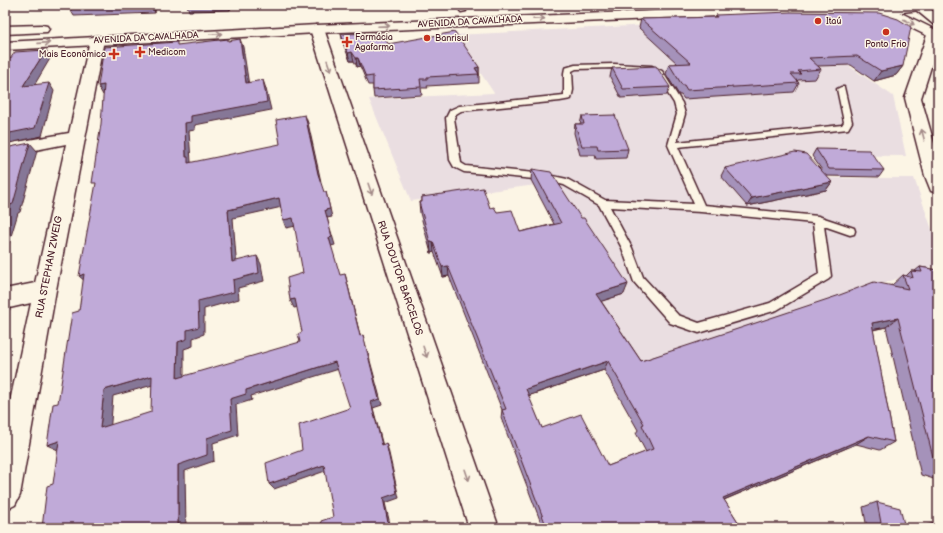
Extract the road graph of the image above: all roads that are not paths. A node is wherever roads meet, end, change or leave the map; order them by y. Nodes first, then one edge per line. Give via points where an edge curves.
1 (591, 5) edge
2 (935, 5) edge
3 (919, 6) edge
4 (461, 8) edge
5 (879, 8) edge
6 (381, 15) junction
7 (199, 22) dead end
8 (58, 28) dead end
9 (317, 29) junction
10 (5, 30) edge
11 (937, 31) edge
12 (97, 40) junction
13 (5, 46) edge
14 (841, 89) dead end
15 (76, 137) junction
16 (672, 145) junction
17 (5, 150) edge
18 (938, 186) edge
19 (603, 204) junction
20 (701, 208) junction
21 (818, 220) junction
22 (850, 231) dead end
23 (44, 290) junction
24 (5, 298) edge
25 (5, 495) edge
26 (484, 528) edge

1 - 4 main road, AVENIDA DA CAVALHADA
2 - 3 main road, AVENIDA DA CAVALHADA
3 - 5 main road, AVENIDA DA CAVALHADA
3 - 11 main road
4 - 6 main road, AVENIDA DA CAVALHADA
9 -> 5 main road, AVENIDA DA CAVALHADA via 824,8
5 -> 11 main road
6 - 7 main road, AVENIDA DA CAVALHADA
6 - 9 main road via 326,23
8 - 10 main road
12 -> 9 main road, AVENIDA DA CAVALHADA
9 -> 26 main road, RUA DOUTOR BARCELOS
18 -> 11 main road via 913,98
13 -> 12 main road, AVENIDA DA CAVALHADA
12 - 15 main road, RUA STEPHAN ZWEIG
14 - 16 lane via 848,122 845,127
15 - 17 main road
15 - 23 main road, RUA STEPHAN ZWEIG
16 - 19 lane via 681,114 678,103 663,79 652,68 575,67 568,70 567,74 570,90 568,97 459,109 452,112 450,118 457,165 464,169 544,177 567,182
16 - 20 lane
19 - 20 lane
19 - 21 lane via 627,248 638,278 674,319 699,328 773,307 825,276
20 - 21 lane
21 - 22 lane
23 - 24 main road
23 - 25 main road, RUA STEPHAN ZWEIG

